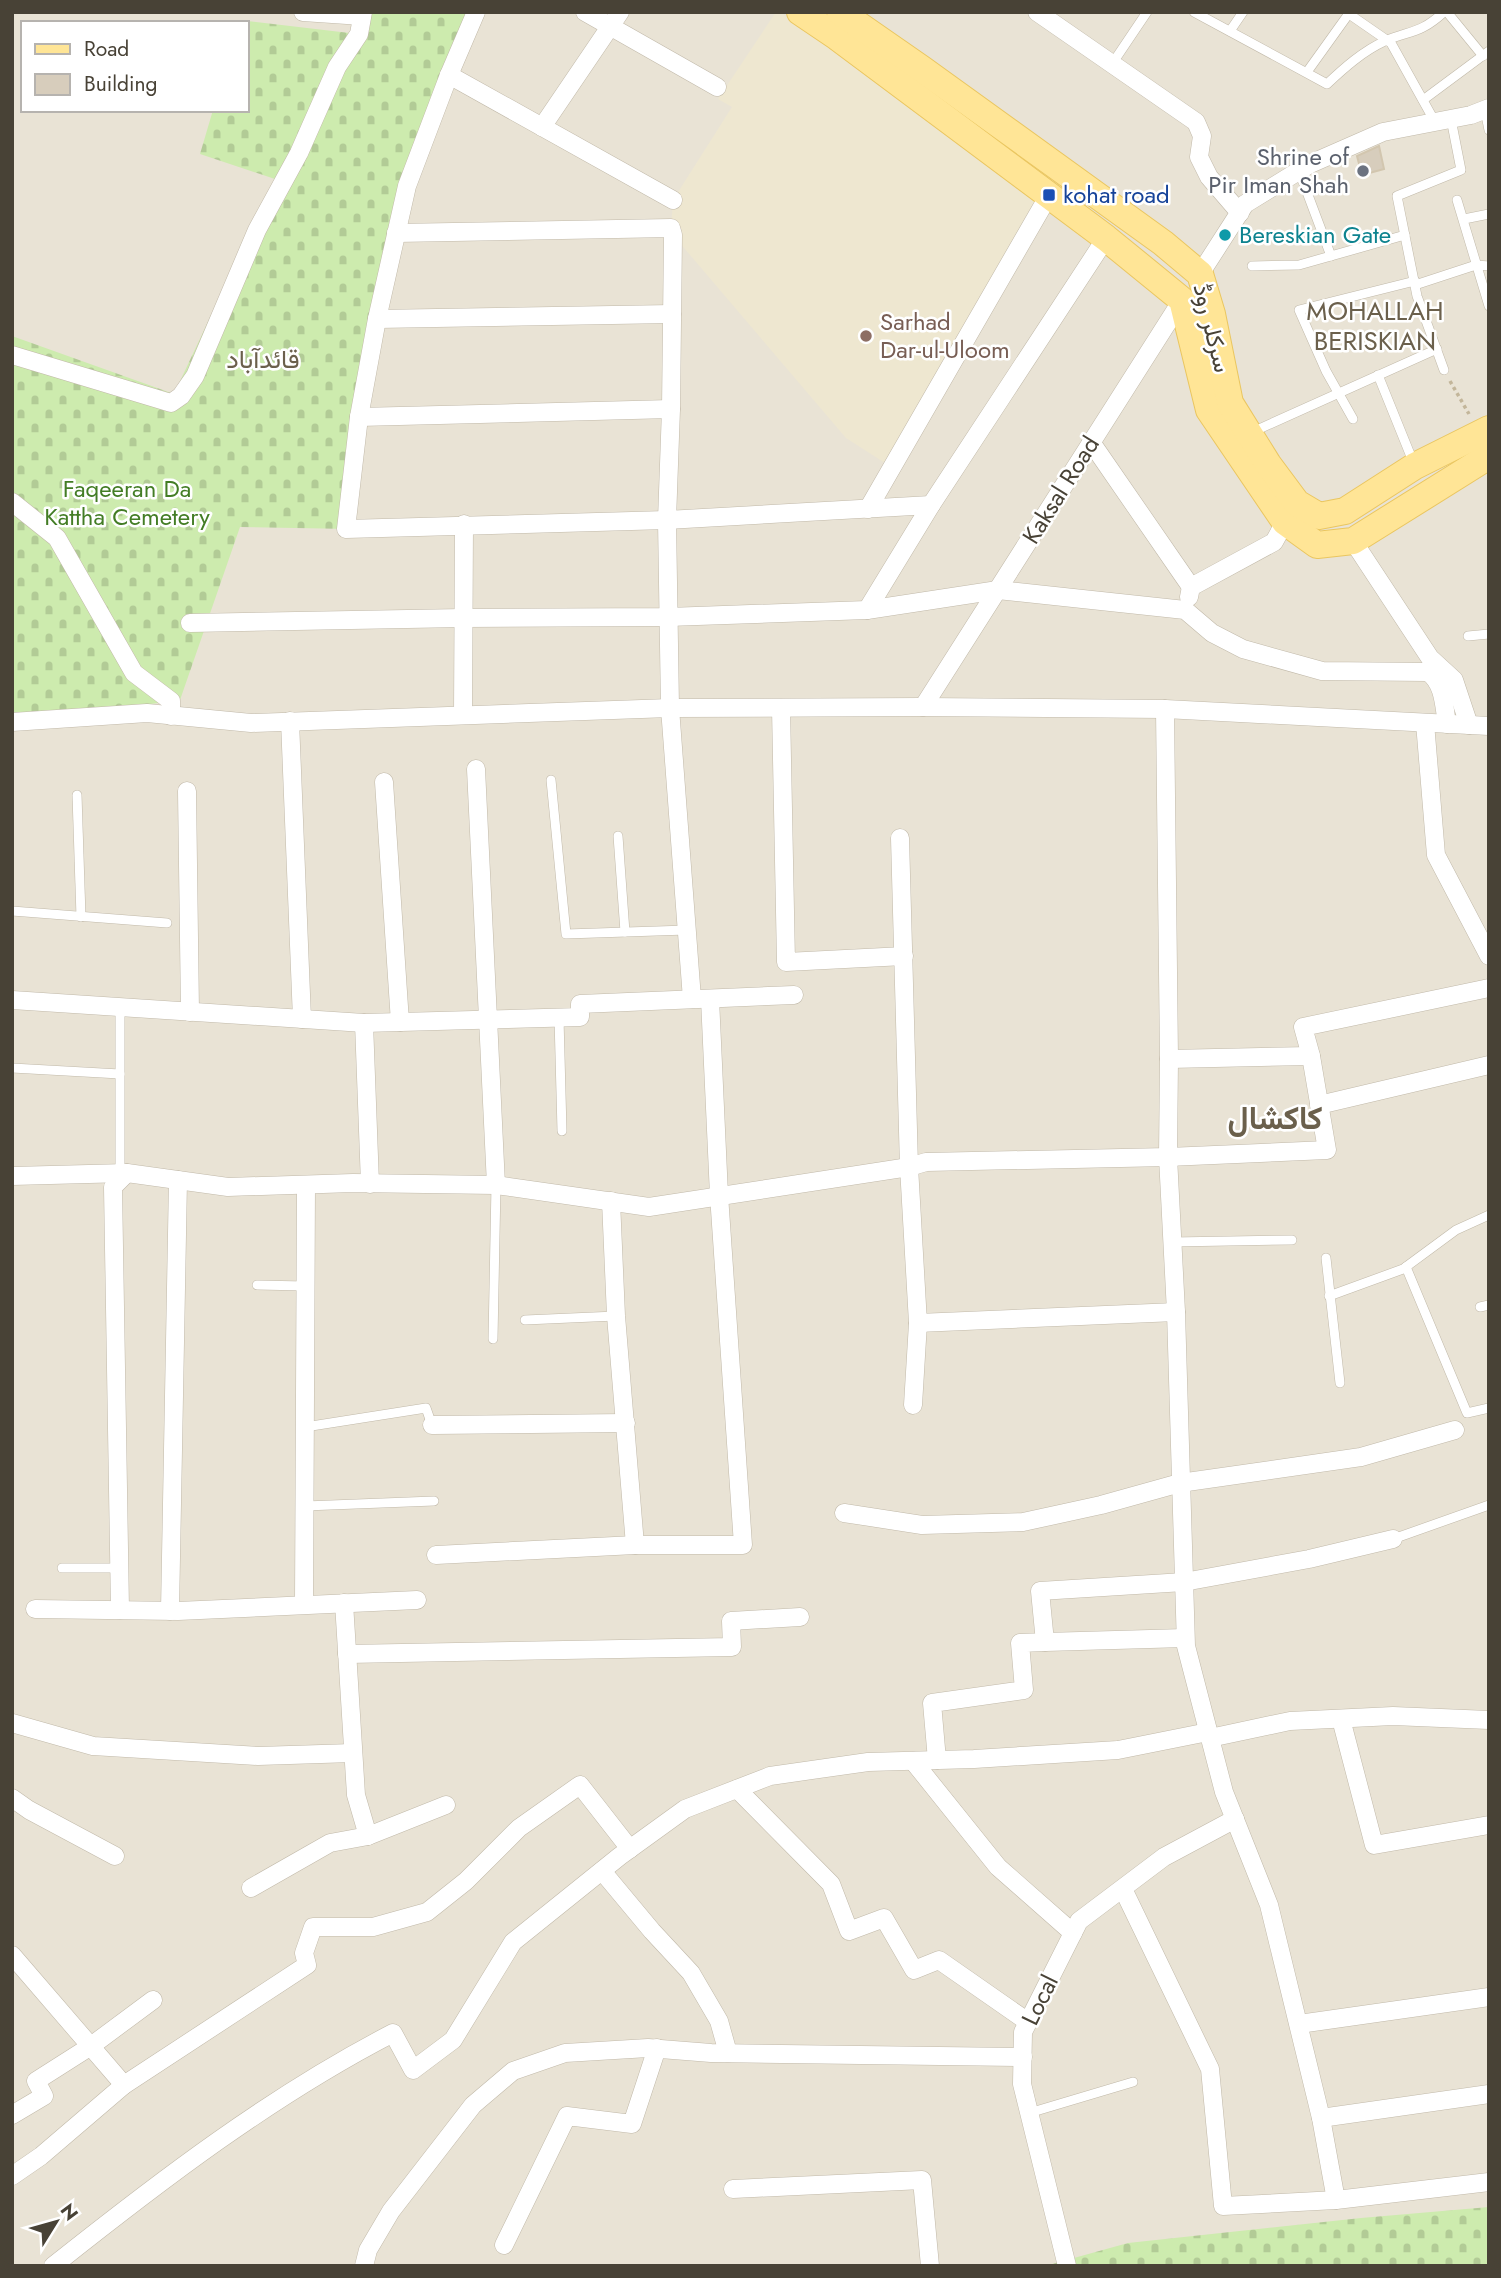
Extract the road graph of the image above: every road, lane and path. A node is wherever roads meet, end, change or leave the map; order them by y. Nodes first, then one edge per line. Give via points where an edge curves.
1 (303, 12) edge
2 (476, 12) edge
3 (585, 12) edge
4 (800, 12) edge
5 (840, 12) edge
6 (1037, 12) edge
7 (1147, 12) edge
8 (1194, 12) edge
9 (1243, 12) edge
10 (1446, 12) edge
11 (1349, 13) edge
12 (363, 14) edge
13 (615, 19) edge
14 (1230, 31) junction
15 (1387, 40) junction
16 (1486, 54) edge
17 (1112, 64) junction
18 (1307, 72) junction
19 (449, 75) junction
20 (718, 87) dead end
21 (1423, 100) junction
22 (1487, 109) edge
23 (1443, 121) junction
24 (542, 127) junction
25 (1489, 130) edge
26 (1299, 171) junction
27 (1049, 195) junction
28 (673, 200) dead end
29 (1457, 200) dead end
30 (1240, 213) junction
31 (1489, 214) edge
32 (1464, 219) junction
33 (396, 233) junction
34 (1405, 235) junction
35 (1106, 238) junction
36 (1331, 256) junction
37 (1476, 265) junction
38 (1252, 266) dead end
39 (1489, 266) edge
40 (1200, 274) junction
41 (1415, 283) junction
42 (1182, 300) junction
43 (1489, 306) edge
44 (672, 314) junction
45 (377, 319) junction
46 (1437, 349) junction
47 (12, 355) edge
48 (1444, 370) joint
49 (1378, 375) junction
50 (1339, 394) junction
51 (671, 409) junction
52 (359, 417) junction
53 (1353, 419) dead end
54 (1249, 434) junction
55 (1486, 439) edge
56 (1091, 442) junction
57 (1415, 466) junction
58 (12, 502) edge
59 (931, 505) junction
60 (868, 509) junction
61 (1291, 512) junction
62 (667, 520) junction
63 (464, 524) junction
64 (1353, 541) junction
65 (1191, 586) junction
66 (998, 590) junction
67 (867, 610) junction
68 (1185, 610) junction
69 (668, 617) junction
70 (463, 618) junction
71 (190, 623) dead end
72 (1489, 634) edge
73 (1468, 636) dead end
74 (923, 707) junction
75 (670, 708) junction
76 (781, 708) junction
77 (1165, 709) junction
78 (463, 715) junction
79 (172, 716) junction
80 (290, 721) junction
81 (12, 722) edge
82 (1426, 723) junction
83 (1447, 724) junction
84 (1469, 725) junction
85 (1489, 726) edge
86 (476, 769) dead end
87 (551, 780) dead end
88 (384, 782) dead end
89 (187, 791) dead end
90 (77, 795) dead end
91 (618, 836) dead end
92 (900, 838) dead end
93 (12, 911) edge
94 (81, 917) junction
95 (167, 923) dead end
96 (687, 930) junction
97 (625, 932) junction
98 (1489, 956) edge
99 (904, 957) junction
100 (1489, 988) edge
101 (794, 995) dead end
102 (701, 999) junction
103 (12, 1000) edge
104 (120, 1007) junction
105 (190, 1012) junction
106 (559, 1018) junction
107 (302, 1019) junction
108 (489, 1020) junction
109 (400, 1022) junction
110 (364, 1023) junction
111 (1311, 1056) junction
112 (1169, 1059) junction
113 (1489, 1065) edge
114 (12, 1068) edge
115 (120, 1074) junction
116 (1319, 1105) junction
117 (562, 1131) dead end
118 (1168, 1157) junction
119 (909, 1167) junction
120 (123, 1173) junction
121 (12, 1176) edge
122 (178, 1180) junction
123 (370, 1184) junction
124 (306, 1185) junction
125 (496, 1185) junction
126 (719, 1195) junction
127 (611, 1201) junction
128 (1489, 1215) edge
129 (1292, 1240) dead end
130 (1173, 1242) junction
131 (1326, 1258) dead end
132 (1406, 1267) junction
133 (257, 1285) dead end
134 (305, 1286) junction
135 (1329, 1296) junction
136 (1176, 1312) junction
137 (616, 1317) junction
138 (524, 1320) dead end
139 (918, 1323) junction
140 (493, 1339) dead end
141 (1340, 1383) dead end
142 (913, 1405) dead end
143 (1489, 1408) edge
144 (626, 1423) junction
145 (432, 1425) joint
146 (305, 1427) junction
147 (1455, 1430) dead end
148 (1180, 1483) junction
149 (434, 1502) dead end
150 (1489, 1505) edge
151 (305, 1506) junction
152 (844, 1513) dead end
153 (1393, 1539) joint
154 (635, 1545) junction
155 (436, 1555) dead end
156 (62, 1568) dead end
157 (120, 1568) junction
158 (1184, 1582) junction
159 (417, 1600) dead end
160 (344, 1603) junction
161 (304, 1604) junction
162 (35, 1609) dead end
163 (120, 1610) junction
164 (170, 1611) junction
165 (800, 1617) dead end
166 (1185, 1638) junction
167 (1045, 1642) junction
168 (347, 1654) junction
169 (1342, 1719) junction
170 (1489, 1720) edge
171 (12, 1723) edge
172 (1209, 1735) junction
173 (353, 1754) junction
174 (937, 1760) junction
175 (913, 1761) junction
176 (737, 1789) junction
177 (12, 1798) edge
178 (446, 1805) dead end
179 (1235, 1819) junction
180 (1489, 1825) edge
181 (368, 1836) junction
182 (630, 1849) junction
183 (115, 1856) dead end
184 (602, 1871) junction
185 (251, 1888) dead end
186 (1123, 1889) junction
187 (1073, 1933) junction
188 (12, 1955) edge
189 (1489, 1997) edge
190 (153, 2000) dead end
191 (1028, 2022) junction
192 (1299, 2024) junction
193 (91, 2046) junction
194 (657, 2049) junction
195 (728, 2053) junction
196 (1023, 2057) junction
197 (1133, 2082) dead end
198 (124, 2085) junction
199 (1489, 2094) edge
200 (1029, 2113) junction
201 (12, 2115) edge
202 (1321, 2118) junction
203 (12, 2176) edge
204 (1489, 2182) edge
205 (733, 2189) dead end
206 (1336, 2200) junction
207 (504, 2245) dead end
208 (53, 2266) edge
209 (364, 2266) edge
210 (930, 2266) edge
211 (1067, 2266) edge

1 - 12 street
2 - 19 street
3 - 13 street
4 - 27 main road
5 - 40 main road, سرکلر روڈ
6 - 17 street
7 - 17 lane
8 - 14 lane
9 - 14 lane
10 - 15 lane via 1421,30
10 - 16 lane
11 - 15 lane
11 - 18 lane
12 - 47 street via 359,34 337,68 299,153 257,230 195,376 181,396 171,403
13 - 20 street
13 - 24 street
14 - 18 lane
15 - 18 lane via 1367,50 1326,84
15 - 21 lane
16 - 21 lane
17 - 30 street via 1196,122 1202,136 1199,157 1209,177
19 - 24 street
19 - 33 street via 407,186
21 - 23 lane
22 - 23 street
22 - 25 lane
23 - 26 street via 1383,132
23 - 34 lane via 1461,170 1397,196
24 - 28 street
26 - 30 street via 1245,205
26 - 36 lane
27 - 35 main road
27 - 60 street
29 - 32 lane
30 - 40 street
31 - 32 lane
32 - 37 lane
33 - 44 street via 671,228
33 - 45 street
34 - 36 lane
34 - 41 lane
35 - 42 main road
35 - 59 street
36 - 38 lane via 1299,265
37 - 39 lane
37 - 41 lane
37 - 43 lane
40 - 42 main road, Kaksal Road
40 - 54 main road, سرکلر روڈ via 1230,402
41 - 46 lane
41 - 50 lane via 1299,310
42 - 56 street, Kaksal Road
42 - 61 main road via 1209,410
44 - 45 street
44 - 51 street
45 - 52 street
46 - 48 lane
46 - 49 lane
48 - 55 path
49 - 50 lane
49 - 57 lane
50 - 53 lane
50 - 54 lane
51 - 52 street
51 - 62 street
52 - 63 street via 346,529
54 - 61 main road, سرکلر روڈ
55 - 57 main road
55 - 64 main road
56 - 65 street
56 - 66 street, Kaksal Road
57 - 61 main road via 1345,511 1319,516
58 - 79 street via 57,538 134,673 171,701
59 - 60 street
59 - 67 street
60 - 62 street
61 - 64 main road via 1317,545
61 - 65 street via 1274,542
62 - 63 street
62 - 69 street
63 - 70 street
64 - 84 street via 1430,658 1454,680
65 - 68 street
66 - 67 street
66 - 68 street
66 - 74 street, Kaksal Road
67 - 69 street
68 - 83 street via 1212,633 1243,649 1322,671 1428,672 1439,684
69 - 70 street
69 - 75 street
70 - 71 street
70 - 78 street
72 - 73 lane
74 - 76 street
74 - 77 street
75 - 76 street
75 - 78 street
75 - 96 street
76 - 99 street via 786,962
77 - 82 street
77 - 112 street
78 - 80 street
79 - 80 street via 251,723
79 - 81 street via 147,713
80 - 107 street
82 - 83 street
82 - 98 street via 1436,855
83 - 84 street
84 - 85 street
86 - 108 street
87 - 97 lane via 566,934
88 - 109 street
89 - 105 street
90 - 94 lane
91 - 97 lane
92 - 99 street
93 - 94 lane
94 - 95 lane
96 - 97 lane
96 - 102 street
99 - 119 street
100 - 111 street via 1303,1027
101 - 102 street
102 - 106 street via 580,1004 580,1017
102 - 126 street
103 - 104 street
104 - 105 street
104 - 115 lane
105 - 107 street
106 - 108 street
106 - 117 lane
107 - 110 street
108 - 109 street
108 - 125 street
109 - 110 street
110 - 123 street
111 - 112 street
111 - 116 street
112 - 118 street
113 - 116 street
114 - 115 lane
115 - 120 lane
116 - 118 street via 1327,1150
118 - 119 street via 926,1162
118 - 130 street
119 - 126 street
119 - 139 street
120 - 121 street
120 - 122 street
120 - 157 street via 113,1187
122 - 124 street via 228,1187
122 - 164 street
123 - 124 street
123 - 125 street
124 - 134 street
125 - 127 street
125 - 140 lane
126 - 127 street via 649,1207
126 - 154 street via 743,1545
127 - 137 street
128 - 132 lane via 1456,1230
129 - 130 lane
130 - 136 street
131 - 135 lane
132 - 135 lane
132 - 143 lane via 1467,1412
133 - 134 lane
134 - 146 street
135 - 141 lane
136 - 139 street
136 - 148 street
137 - 138 lane
137 - 144 street
139 - 142 street
144 - 145 street
144 - 154 street
145 - 146 lane via 426,1408
146 - 151 street
147 - 148 street via 1361,1457
148 - 152 street via 1023,1522 922,1525
148 - 158 street
149 - 151 lane
150 - 153 lane
151 - 161 street
153 - 158 street
154 - 155 street
156 - 157 lane
157 - 163 street
158 - 166 street
158 - 167 street via 1040,1591
159 - 160 street
160 - 161 street
160 - 168 street
161 - 164 street
162 - 163 street
163 - 164 street
165 - 168 street via 731,1621 732,1647
166 - 167 street
166 - 172 street
167 - 174 street via 1020,1643 1024,1690 932,1703
168 - 173 street
169 - 170 street
169 - 172 street via 1290,1721
169 - 180 street via 1374,1845
171 - 173 street via 93,1746 258,1756
172 - 174 street via 1118,1749
172 - 179 street
173 - 181 street via 356,1795
174 - 175 street
175 - 176 street via 868,1762 769,1776
175 - 187 street via 998,1867
176 - 182 street via 685,1809
176 - 191 street via 831,1884 849,1931 884,1918 914,1970 939,1959
177 - 183 street
178 - 181 street
179 - 186 street, Local via 1164,1857
179 - 192 street via 1269,1905
181 - 185 street via 330,1843
182 - 184 street
182 - 198 street via 580,1785 519,1828 427,1912 373,1927 313,1927 304,1953 307,1965
184 - 195 street via 691,1973 719,2021
184 - 208 street via 513,1942 453,2040 412,2070 393,2033 343,2059 228,2133
186 - 187 street, Local via 1079,1921
186 - 206 street via 1210,2069 1223,2206
187 - 191 street, Local
188 - 193 street
189 - 192 street
190 - 193 street
191 - 196 street, Local via 1023,2032
192 - 202 street
193 - 198 street
193 - 201 street via 36,2081 44,2096
194 - 195 street
194 - 207 street via 632,2124 567,2116
194 - 209 street via 565,2053 513,2071 473,2105 391,2211
195 - 196 street
196 - 200 street, Local via 1022,2084
197 - 200 lane
198 - 203 street
199 - 202 street
200 - 211 street, Local
202 - 206 street
204 - 206 street
205 - 210 street via 922,2180

